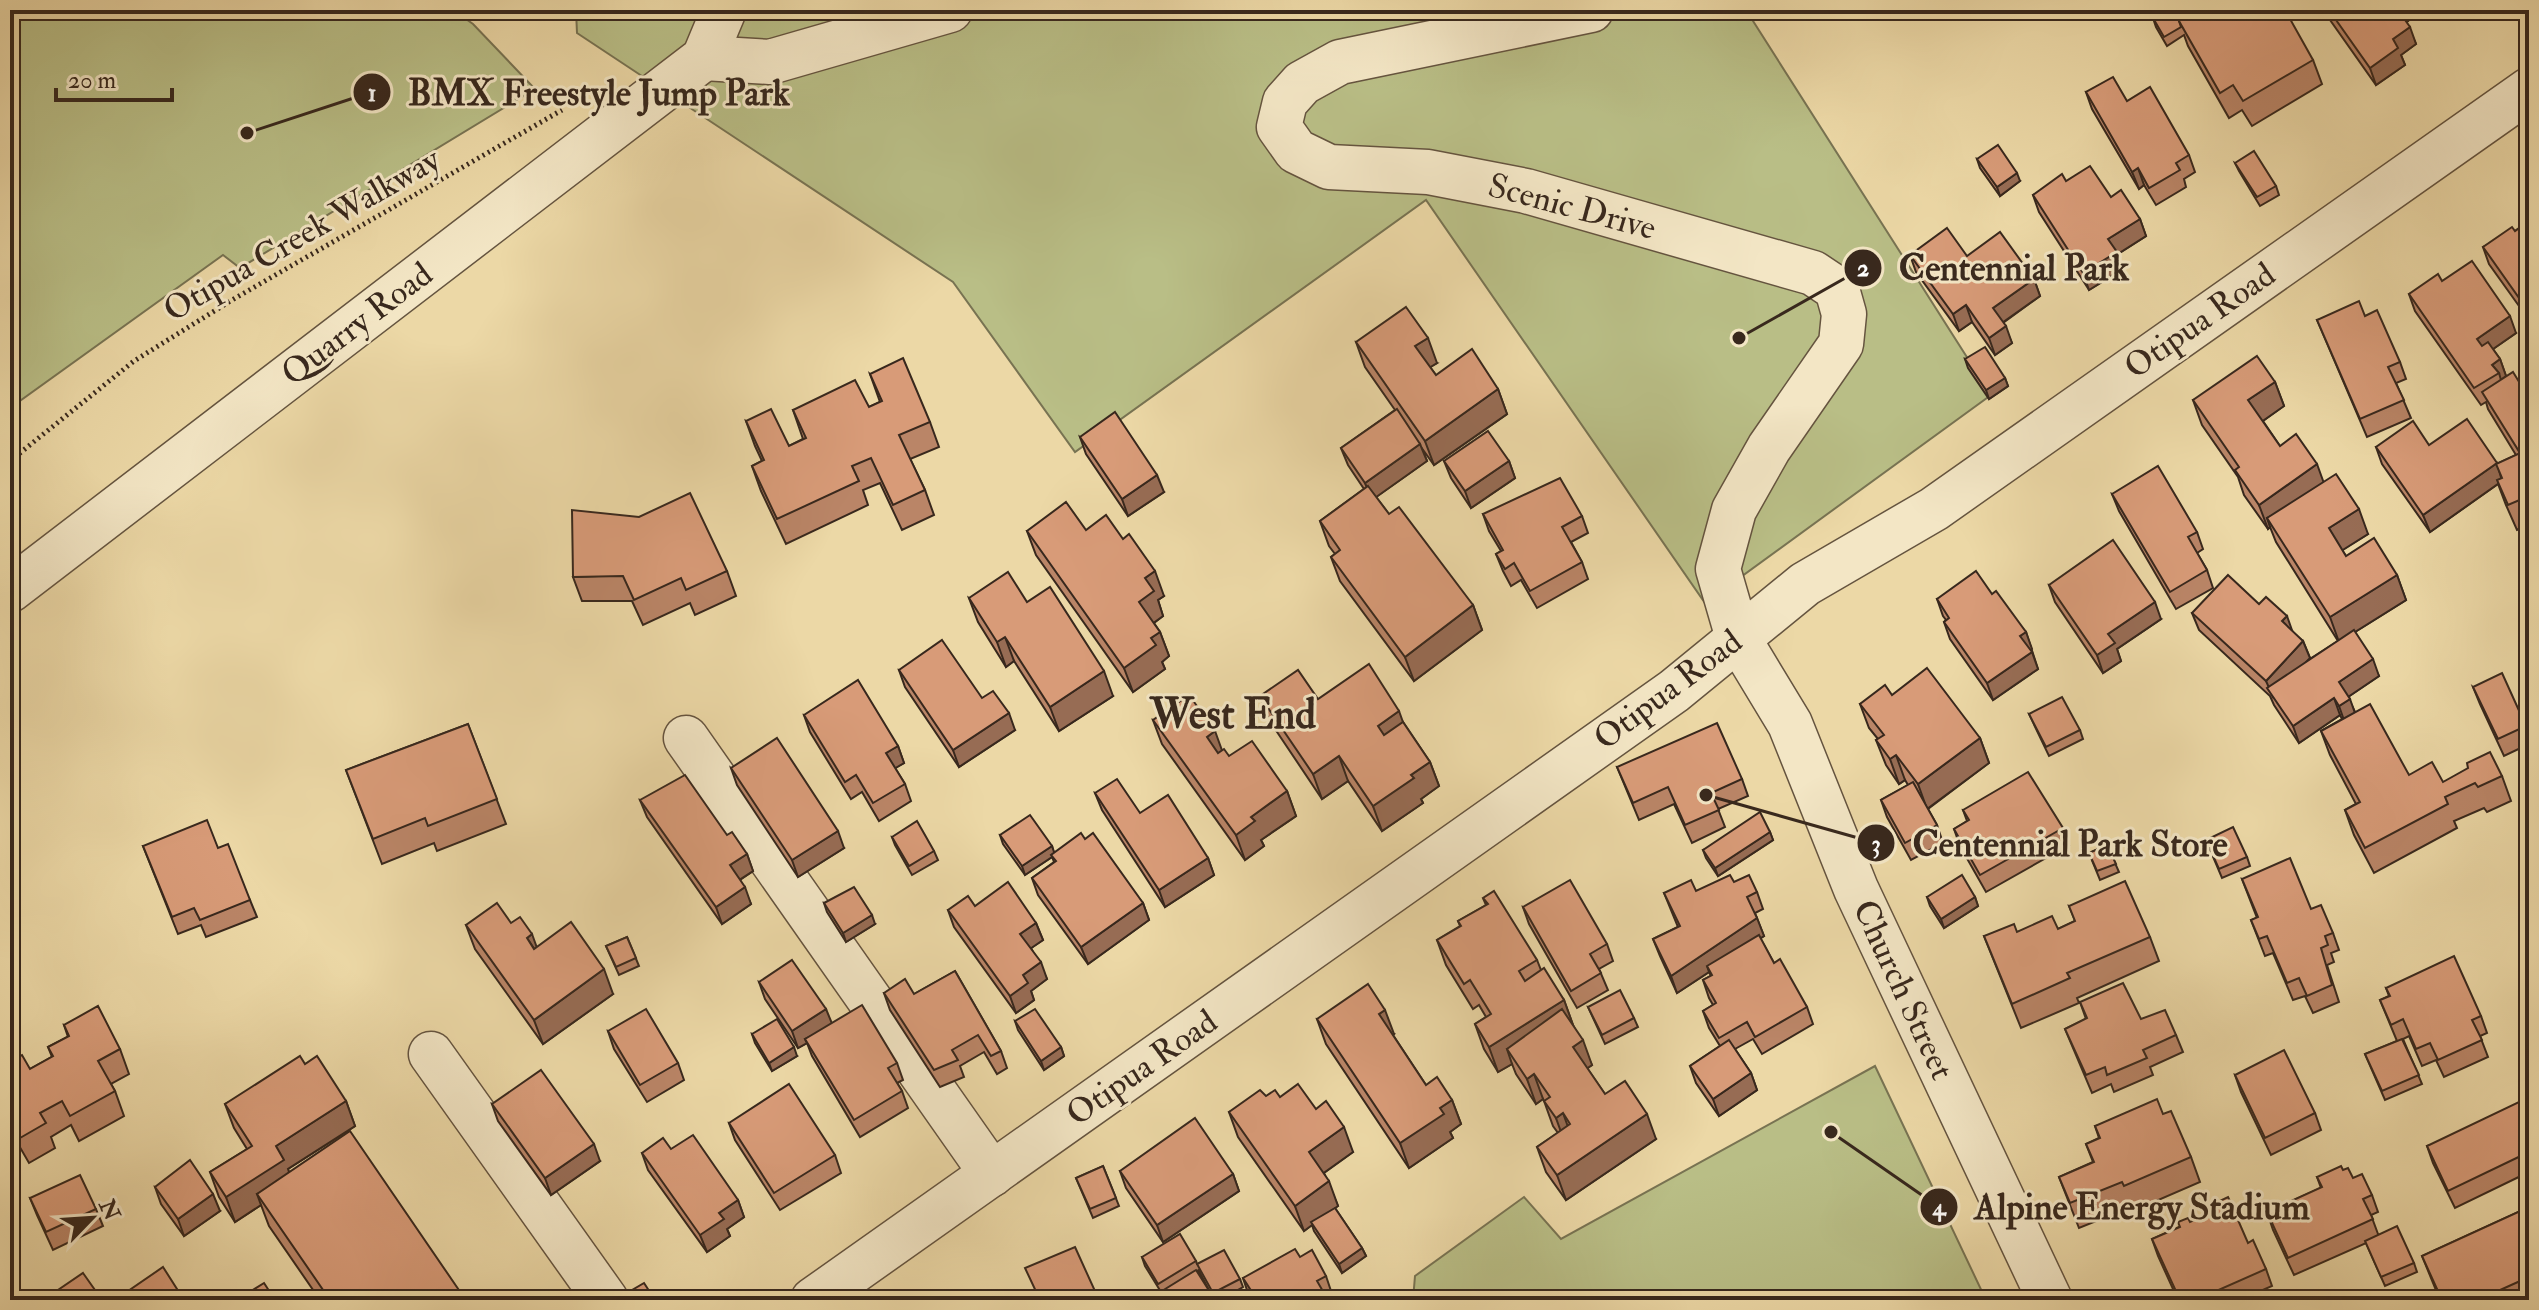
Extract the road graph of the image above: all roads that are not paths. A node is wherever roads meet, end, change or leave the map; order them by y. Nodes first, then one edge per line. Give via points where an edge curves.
1 (724, 10) edge
2 (950, 10) edge
3 (1591, 10) edge
4 (704, 58) junction
5 (2529, 90) edge
6 (10, 590) edge
7 (1738, 638) junction
8 (686, 738) dead end
9 (431, 1054) dead end
10 (992, 1174) junction
11 (606, 1300) edge
12 (813, 1300) edge
13 (2050, 1300) edge

1 - 4 street
2 - 4 street via 770,62
3 - 7 street, Scenic Drive via 1340,62 1302,83 1285,102 1279,127 1296,151 1329,167 1428,172 1526,191 1813,273 1837,289 1844,314 1841,344 1769,448 1734,510 1718,569
4 - 6 street, Quarry Road
5 - 7 street, Otipua Road via 1934,509 1805,584
7 - 10 street, Otipua Road via 1674,691
7 - 13 street, Church Street via 1790,724 1856,889
8 - 10 street
9 - 11 street
10 - 12 street, Otipua Road

